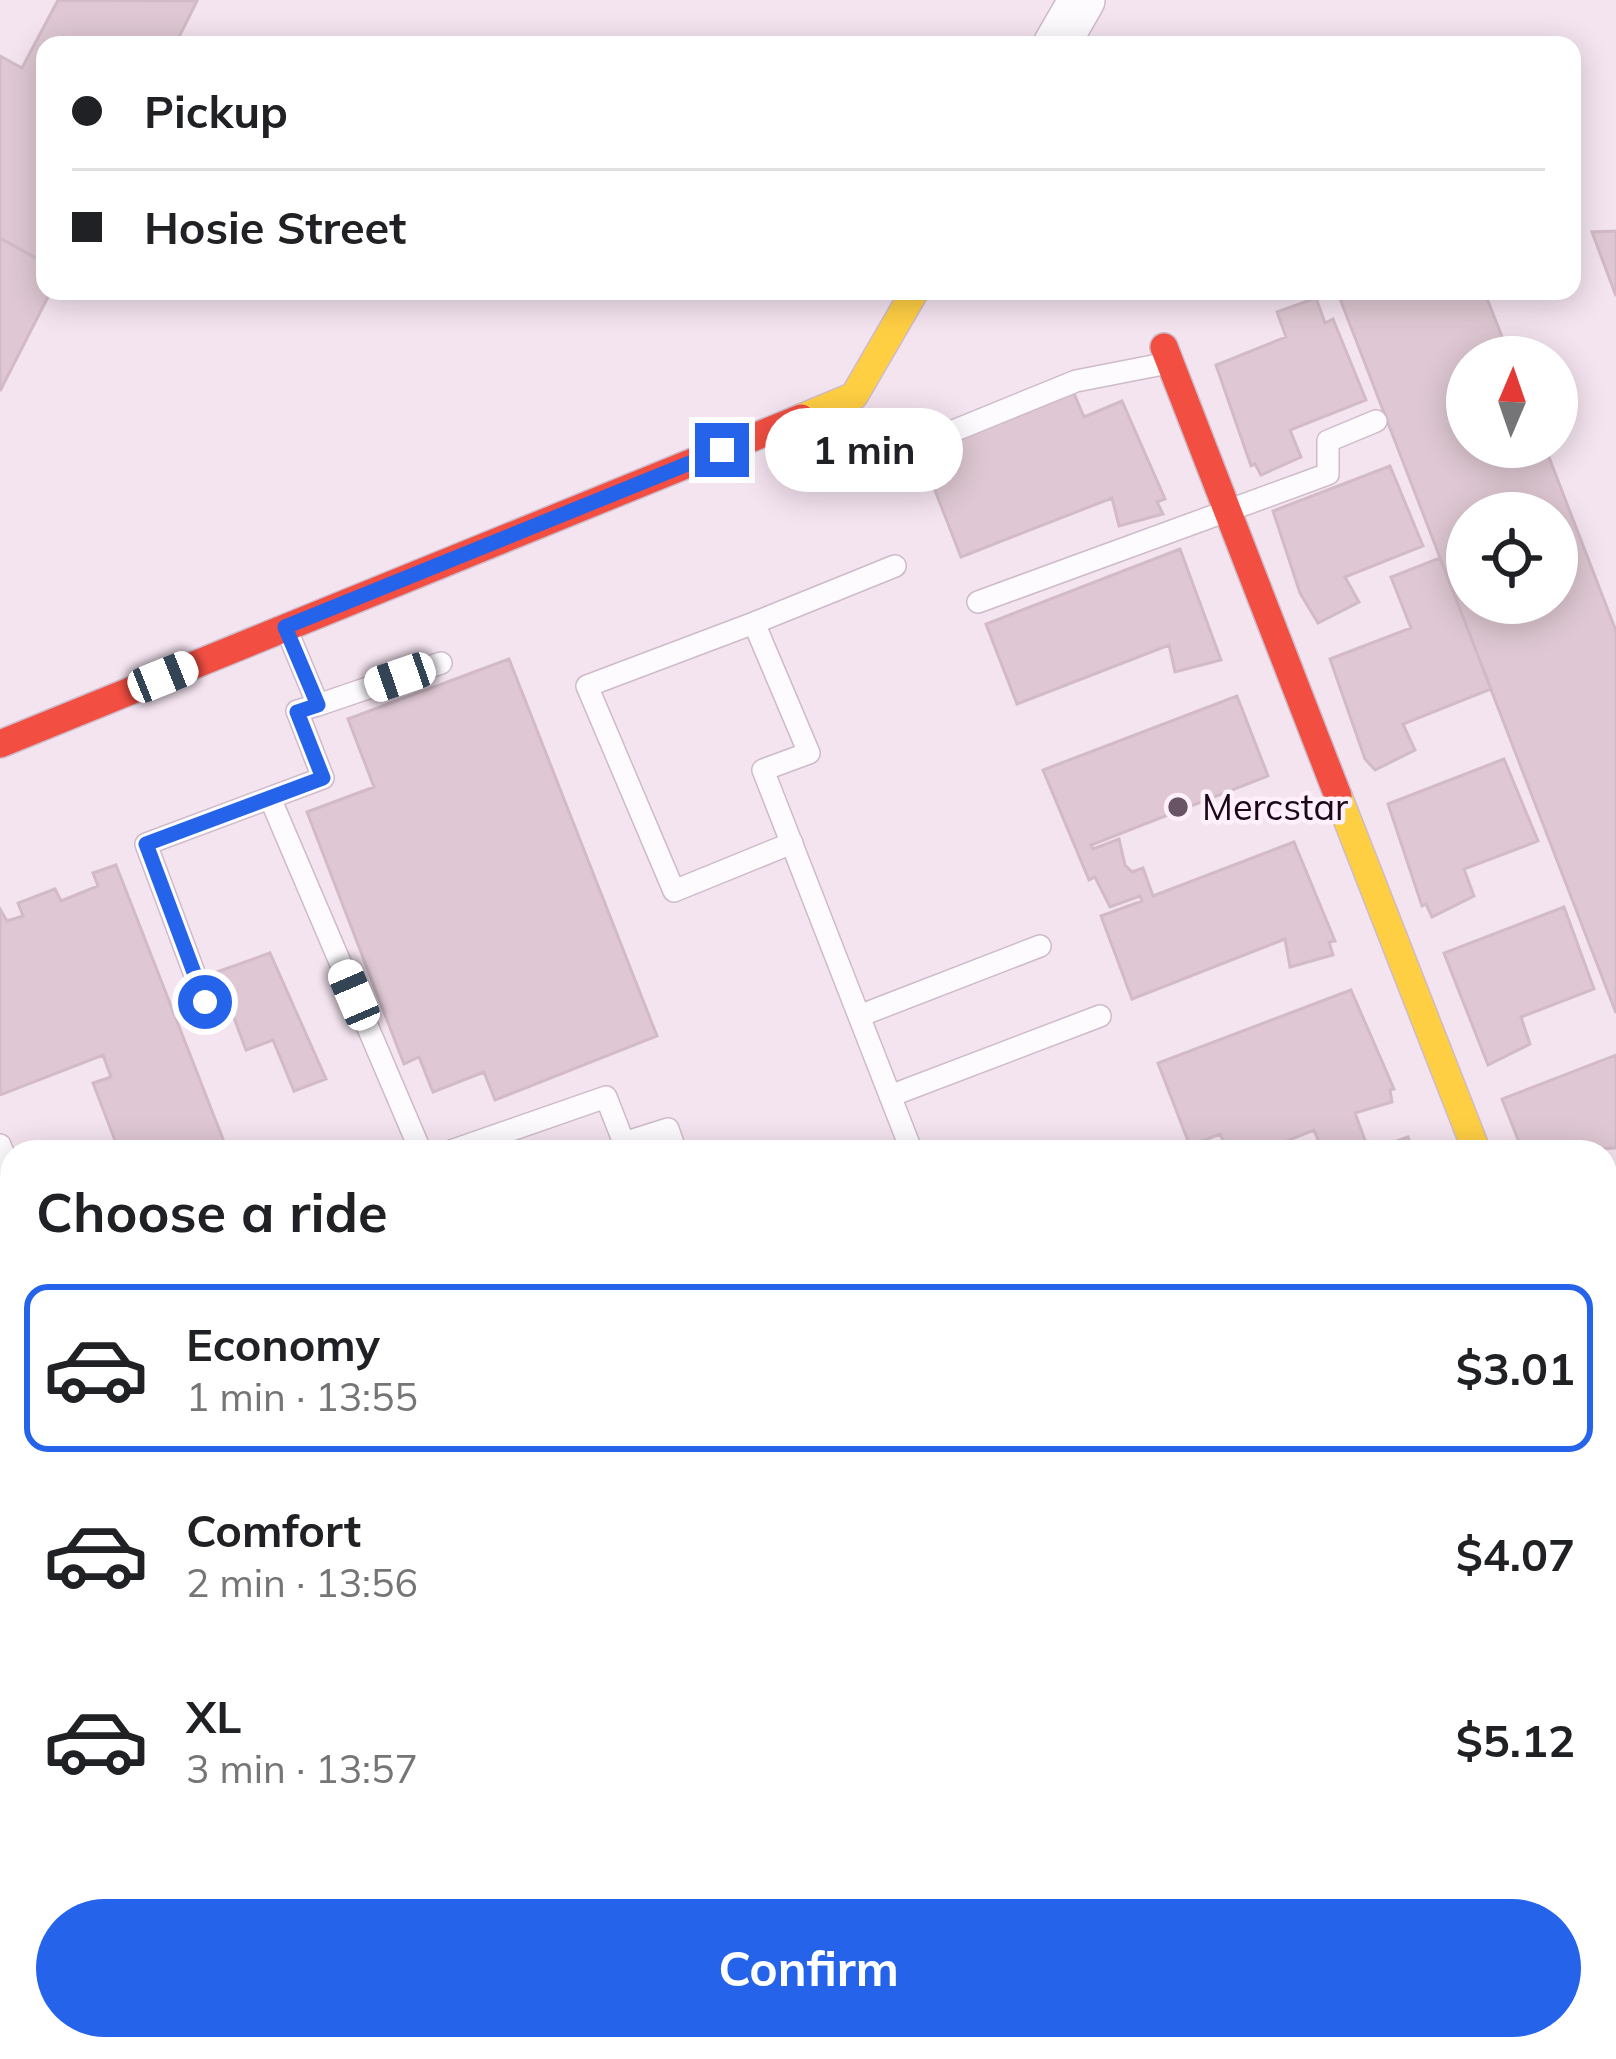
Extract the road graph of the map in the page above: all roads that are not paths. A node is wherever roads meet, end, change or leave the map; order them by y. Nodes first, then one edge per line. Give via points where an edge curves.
1 (1082, 0) edge
2 (1061, 36) edge
3 (910, 300) edge
4 (1167, 355) joint
5 (1376, 421) dead end
6 (909, 449) dead end
7 (1228, 514) junction
8 (895, 566) dead end
9 (978, 602) dead end
10 (754, 623) junction
11 (285, 627) junction
12 (442, 663) dead end
13 (318, 705) junction
14 (0, 744) edge
15 (270, 798) junction
16 (791, 843) junction
17 (1040, 946) dead end
18 (205, 1002) dead end
19 (859, 1016) junction
20 (1100, 1016) dead end
21 (890, 1096) junction
22 (416, 1140) edge
23 (482, 1140) edge
24 (623, 1140) edge
25 (633, 1140) edge
26 (672, 1140) edge
27 (907, 1140) edge
28 (1472, 1140) edge

1 - 2 street
3 - 11 street via 854,396
4 - 6 lane via 1076,381
4 - 7 street
5 - 7 lane via 1328,441 1328,474
7 - 9 lane
7 - 28 street
8 - 10 lane
10 - 16 lane via 809,753 763,770
10 - 16 lane via 587,686 674,891
11 - 13 lane
11 - 14 street
12 - 13 lane
13 - 15 lane via 297,712 323,778
15 - 18 lane via 146,844
15 - 22 lane
16 - 19 lane
17 - 19 lane
19 - 21 lane
20 - 21 lane
21 - 27 lane
23 - 24 lane via 606,1097
25 - 26 lane via 668,1129

